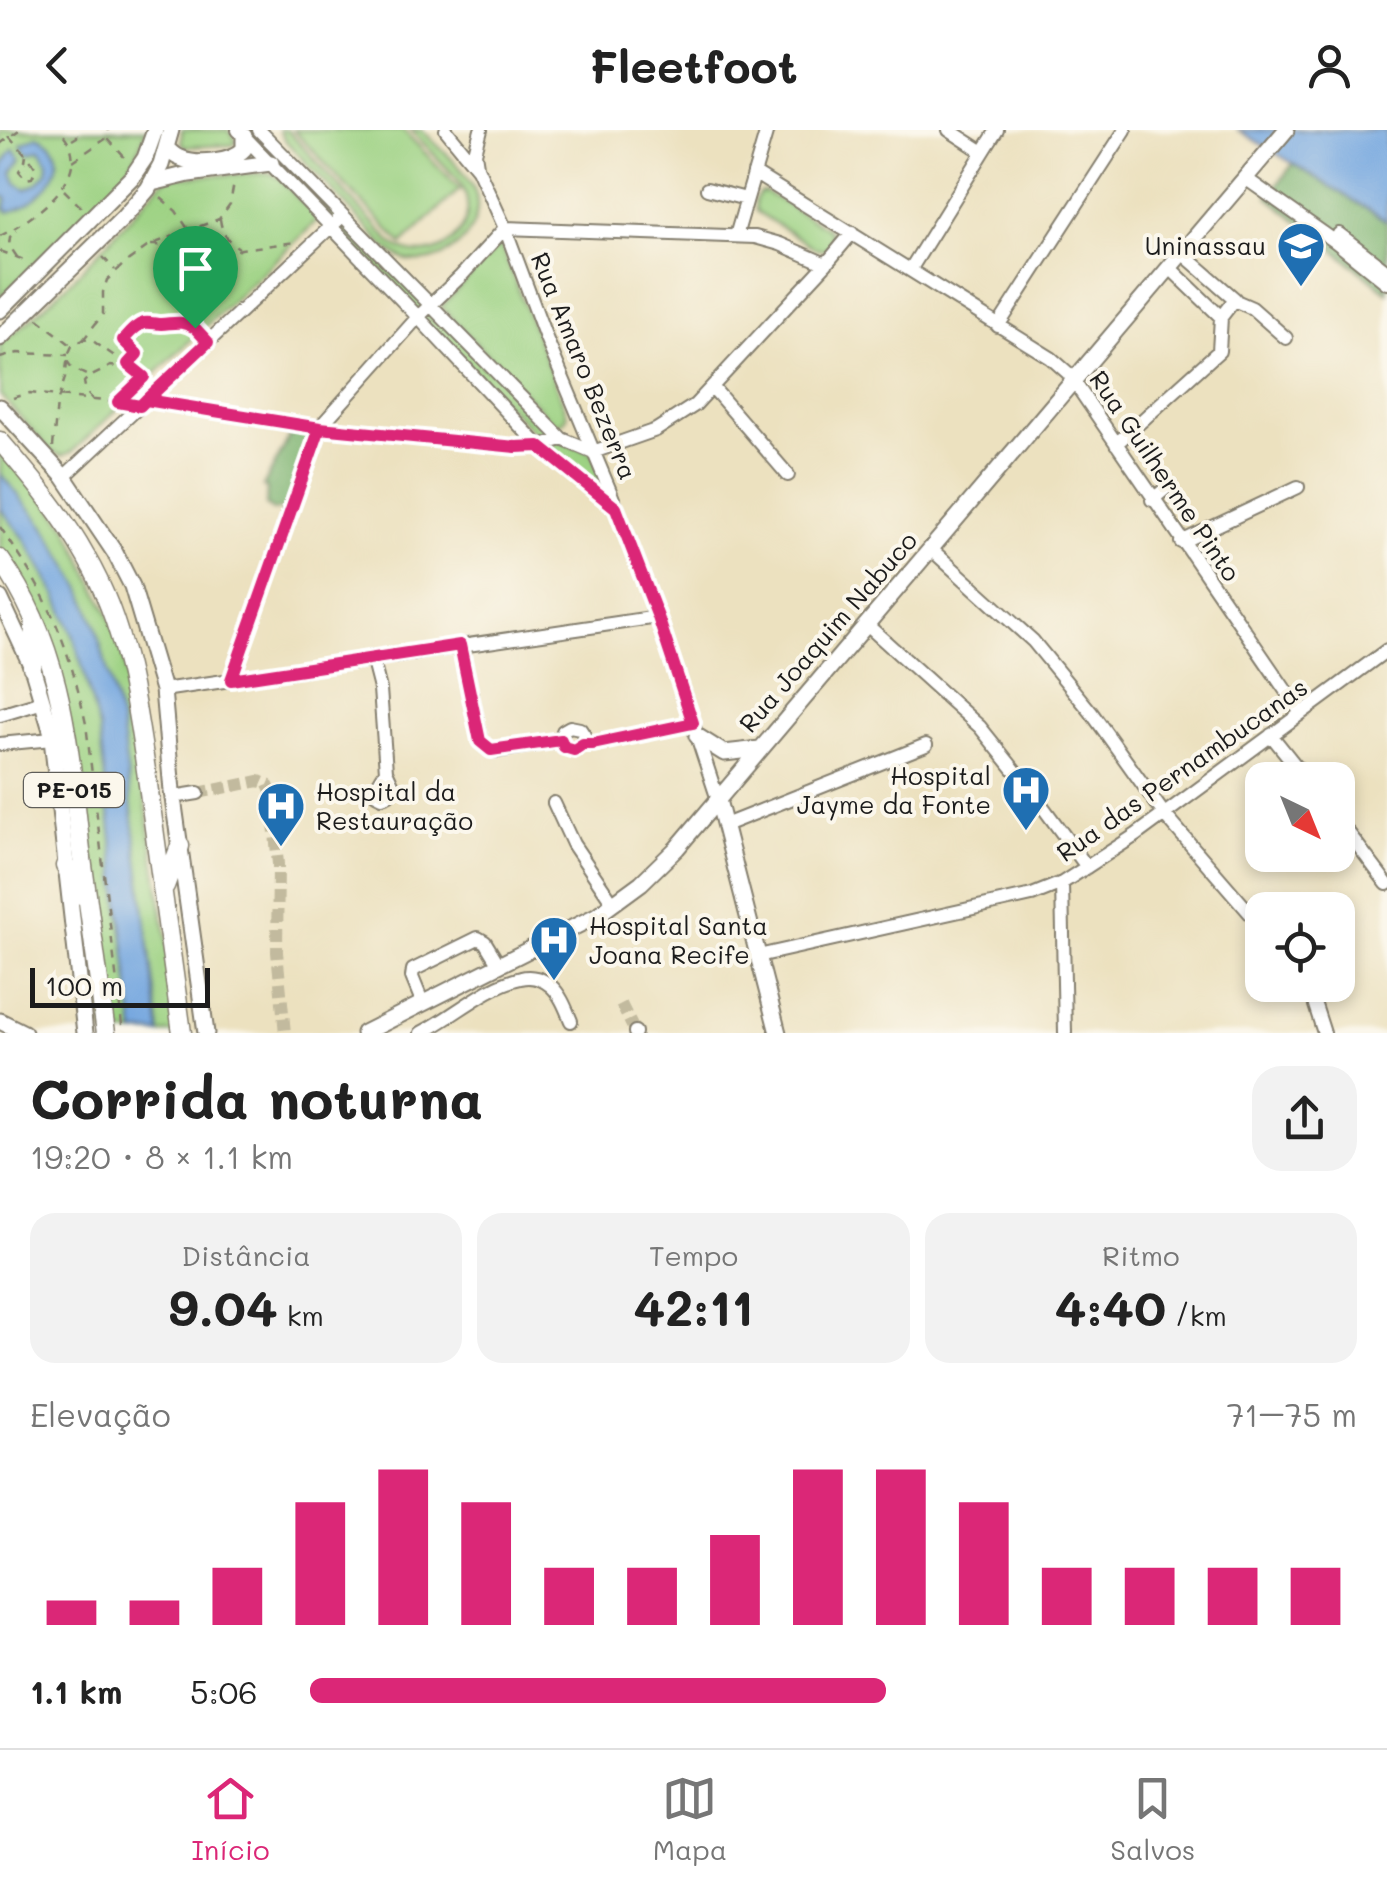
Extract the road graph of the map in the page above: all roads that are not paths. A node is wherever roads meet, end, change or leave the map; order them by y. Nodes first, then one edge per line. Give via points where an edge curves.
1 (158, 130) edge
2 (172, 130) edge
3 (446, 130) edge
4 (481, 130) edge
5 (767, 130) edge
6 (949, 130) edge
7 (997, 130) edge
8 (1125, 130) edge
9 (1286, 130) edge
10 (247, 132) edge
11 (166, 148) junction
12 (983, 152) junction
13 (271, 163) junction
14 (478, 169) junction
15 (754, 173) junction
16 (1250, 173) junction
17 (152, 183) junction
18 (708, 189) dead end
19 (746, 199) junction
20 (343, 215) junction
21 (332, 226) junction
22 (505, 228) junction
23 (852, 233) junction
24 (736, 236) junction
25 (1182, 253) junction
26 (826, 264) junction
27 (1170, 268) junction
28 (910, 270) junction
29 (1387, 271) edge
30 (1387, 283) edge
31 (1236, 301) junction
32 (431, 305) junction
33 (0, 311) edge
34 (418, 316) junction
35 (1221, 317) junction
36 (998, 326) junction
37 (0, 338) edge
38 (1286, 338) dead end
39 (1074, 381) junction
40 (713, 388) junction
41 (142, 403) junction
42 (0, 407) edge
43 (320, 428) junction
44 (562, 439) junction
45 (0, 441) edge
46 (1116, 444) junction
47 (539, 446) junction
48 (594, 452) junction
49 (60, 473) junction
50 (788, 475) dead end
51 (1170, 486) dead end
52 (1298, 488) dead end
53 (1152, 500) junction
54 (616, 508) junction
55 (1182, 542) junction
56 (932, 550) junction
57 (0, 559) edge
58 (0, 598) edge
59 (35, 616) junction
60 (658, 617) junction
61 (867, 625) junction
62 (460, 645) junction
63 (1387, 650) edge
64 (372, 658) junction
65 (32, 667) junction
66 (231, 680) junction
67 (163, 690) junction
68 (43, 702) junction
69 (1300, 713) junction
70 (0, 715) edge
71 (695, 729) junction
72 (1271, 736) junction
73 (52, 739) junction
74 (0, 744) edge
75 (926, 745) dead end
76 (760, 749) junction
77 (1292, 762) edge
78 (386, 771) dead end
79 (198, 792) tunnel mouth
80 (173, 797) junction
81 (718, 800) junction
82 (554, 803) dead end
83 (1164, 814) junction
84 (726, 825) junction
85 (1355, 842) edge
86 (180, 846) junction
87 (66, 866) junction
88 (1087, 868) junction
89 (1062, 883) junction
90 (1387, 884) edge
91 (163, 892) junction
92 (614, 903) junction
93 (88, 905) junction
94 (1245, 907) edge
95 (758, 956) junction
96 (499, 965) junction
97 (1314, 1002) edge
98 (423, 1004) junction
99 (0, 1021) edge
100 (571, 1021) dead end
101 (24, 1033) edge
102 (85, 1033) edge
103 (106, 1033) edge
104 (182, 1033) edge
105 (206, 1033) edge
106 (364, 1033) edge
107 (421, 1033) edge
108 (778, 1033) edge
109 (1065, 1033) edge
110 (1324, 1033) edge

1 - 33 main road via 137,170
1 - 33 street via 128,192
2 - 11 main road
3 - 14 street, Rua Amaro Bezerra
4 - 14 street
5 - 15 street
6 - 12 street
7 - 12 street
8 - 36 street
9 - 16 main road, Rua Joaquim Nabuco
10 - 11 main road via 244,150 228,160 186,160
10 - 13 street
10 - 20 street
11 - 17 main road
12 - 28 street
13 - 17 main road
13 - 21 street
14 - 22 street, Rua Amaro Bezerra
15 - 19 street
15 - 23 street, Rua Guilherme Pinto
16 - 25 main road, Rua Joaquim Nabuco
16 - 29 street
16 - 30 street
17 - 37 main road
18 - 19 street
19 - 24 street
20 - 21 street
20 - 32 street
21 - 34 street
21 - 41 street
22 - 24 street
22 - 32 street
22 - 48 street, Rua Amaro Bezerra
23 - 26 street
23 - 28 street, Rua Guilherme Pinto
24 - 26 street via 780,244
25 - 27 main road, Rua Joaquim Nabuco
25 - 31 street
26 - 40 street
27 - 35 street
27 - 39 main road, Rua Joaquim Nabuco
28 - 36 street, Rua Guilherme Pinto
31 - 35 street
31 - 38 street
32 - 34 street
32 - 44 street
34 - 43 street
34 - 47 street
35 - 46 street via 1215,356
36 - 39 street, Rua Guilherme Pinto via 1051,358
39 - 46 street, Rua Guilherme Pinto
39 - 56 main road, Rua Joaquim Nabuco
40 - 48 street via 656,430
40 - 50 street
41 - 43 street
41 - 49 street
42 - 49 main road
43 - 47 street
43 - 66 street
44 - 47 street
44 - 48 street
45 - 91 highway, PE-015 via 87,558 121,641
46 - 53 street, Rua Guilherme Pinto
47 - 54 street
48 - 54 street, Rua Amaro Bezerra
49 - 67 main road via 132,586
51 - 53 street
52 - 55 street
53 - 55 street, Rua Guilherme Pinto
54 - 60 street, Rua Amaro Bezerra
55 - 69 street, Rua Guilherme Pinto
56 - 61 main road, Rua Joaquim Nabuco
56 - 83 street via 1033,641
57 - 59 highway, PE-015
58 - 65 main road
59 - 65 highway
59 - 93 highway, PE-015 via 66,725
60 - 62 street
60 - 71 street, Rua Amaro Bezerra
61 - 76 main road, Rua Joaquim Nabuco
61 - 88 street via 980,727
62 - 64 street
62 - 71 street via 484,746 498,751 561,740 570,750
63 - 69 street, Rua das Pernambucanas
64 - 66 street
64 - 78 street
65 - 68 main road
66 - 67 street
67 - 80 main road
68 - 70 street
68 - 73 main road
69 - 72 street, Rua das Pernambucanas
71 - 76 main road via 724,753
71 - 81 street, Rua Amaro Bezerra
72 - 77 street
72 - 83 street, Rua das Pernambucanas
73 - 74 street
73 - 87 main road
75 - 84 street
76 - 81 main road, Rua Joaquim Nabuco
79 - 80 street
80 - 86 main road
81 - 84 main road
81 - 92 main road, Rua Joaquim Nabuco
82 - 92 street
83 - 88 street, Rua das Pernambucanas
83 - 94 street
84 - 95 main road
85 - 90 street
86 - 91 highway
86 - 105 main road
87 - 93 highway
87 - 102 main road
88 - 89 street, Rua das Pernambucanas
89 - 95 street, Rua das Pernambucanas
89 - 109 street
91 - 104 highway, PE-015
92 - 96 main road, Rua Joaquim Nabuco via 567,935
93 - 103 highway, PE-015
95 - 108 main road
96 - 98 main road, Rua Joaquim Nabuco
96 - 98 street via 478,938 413,970
97 - 110 street
98 - 106 main road, Rua Joaquim Nabuco
99 - 101 main road
100 - 107 street via 549,984 522,977

